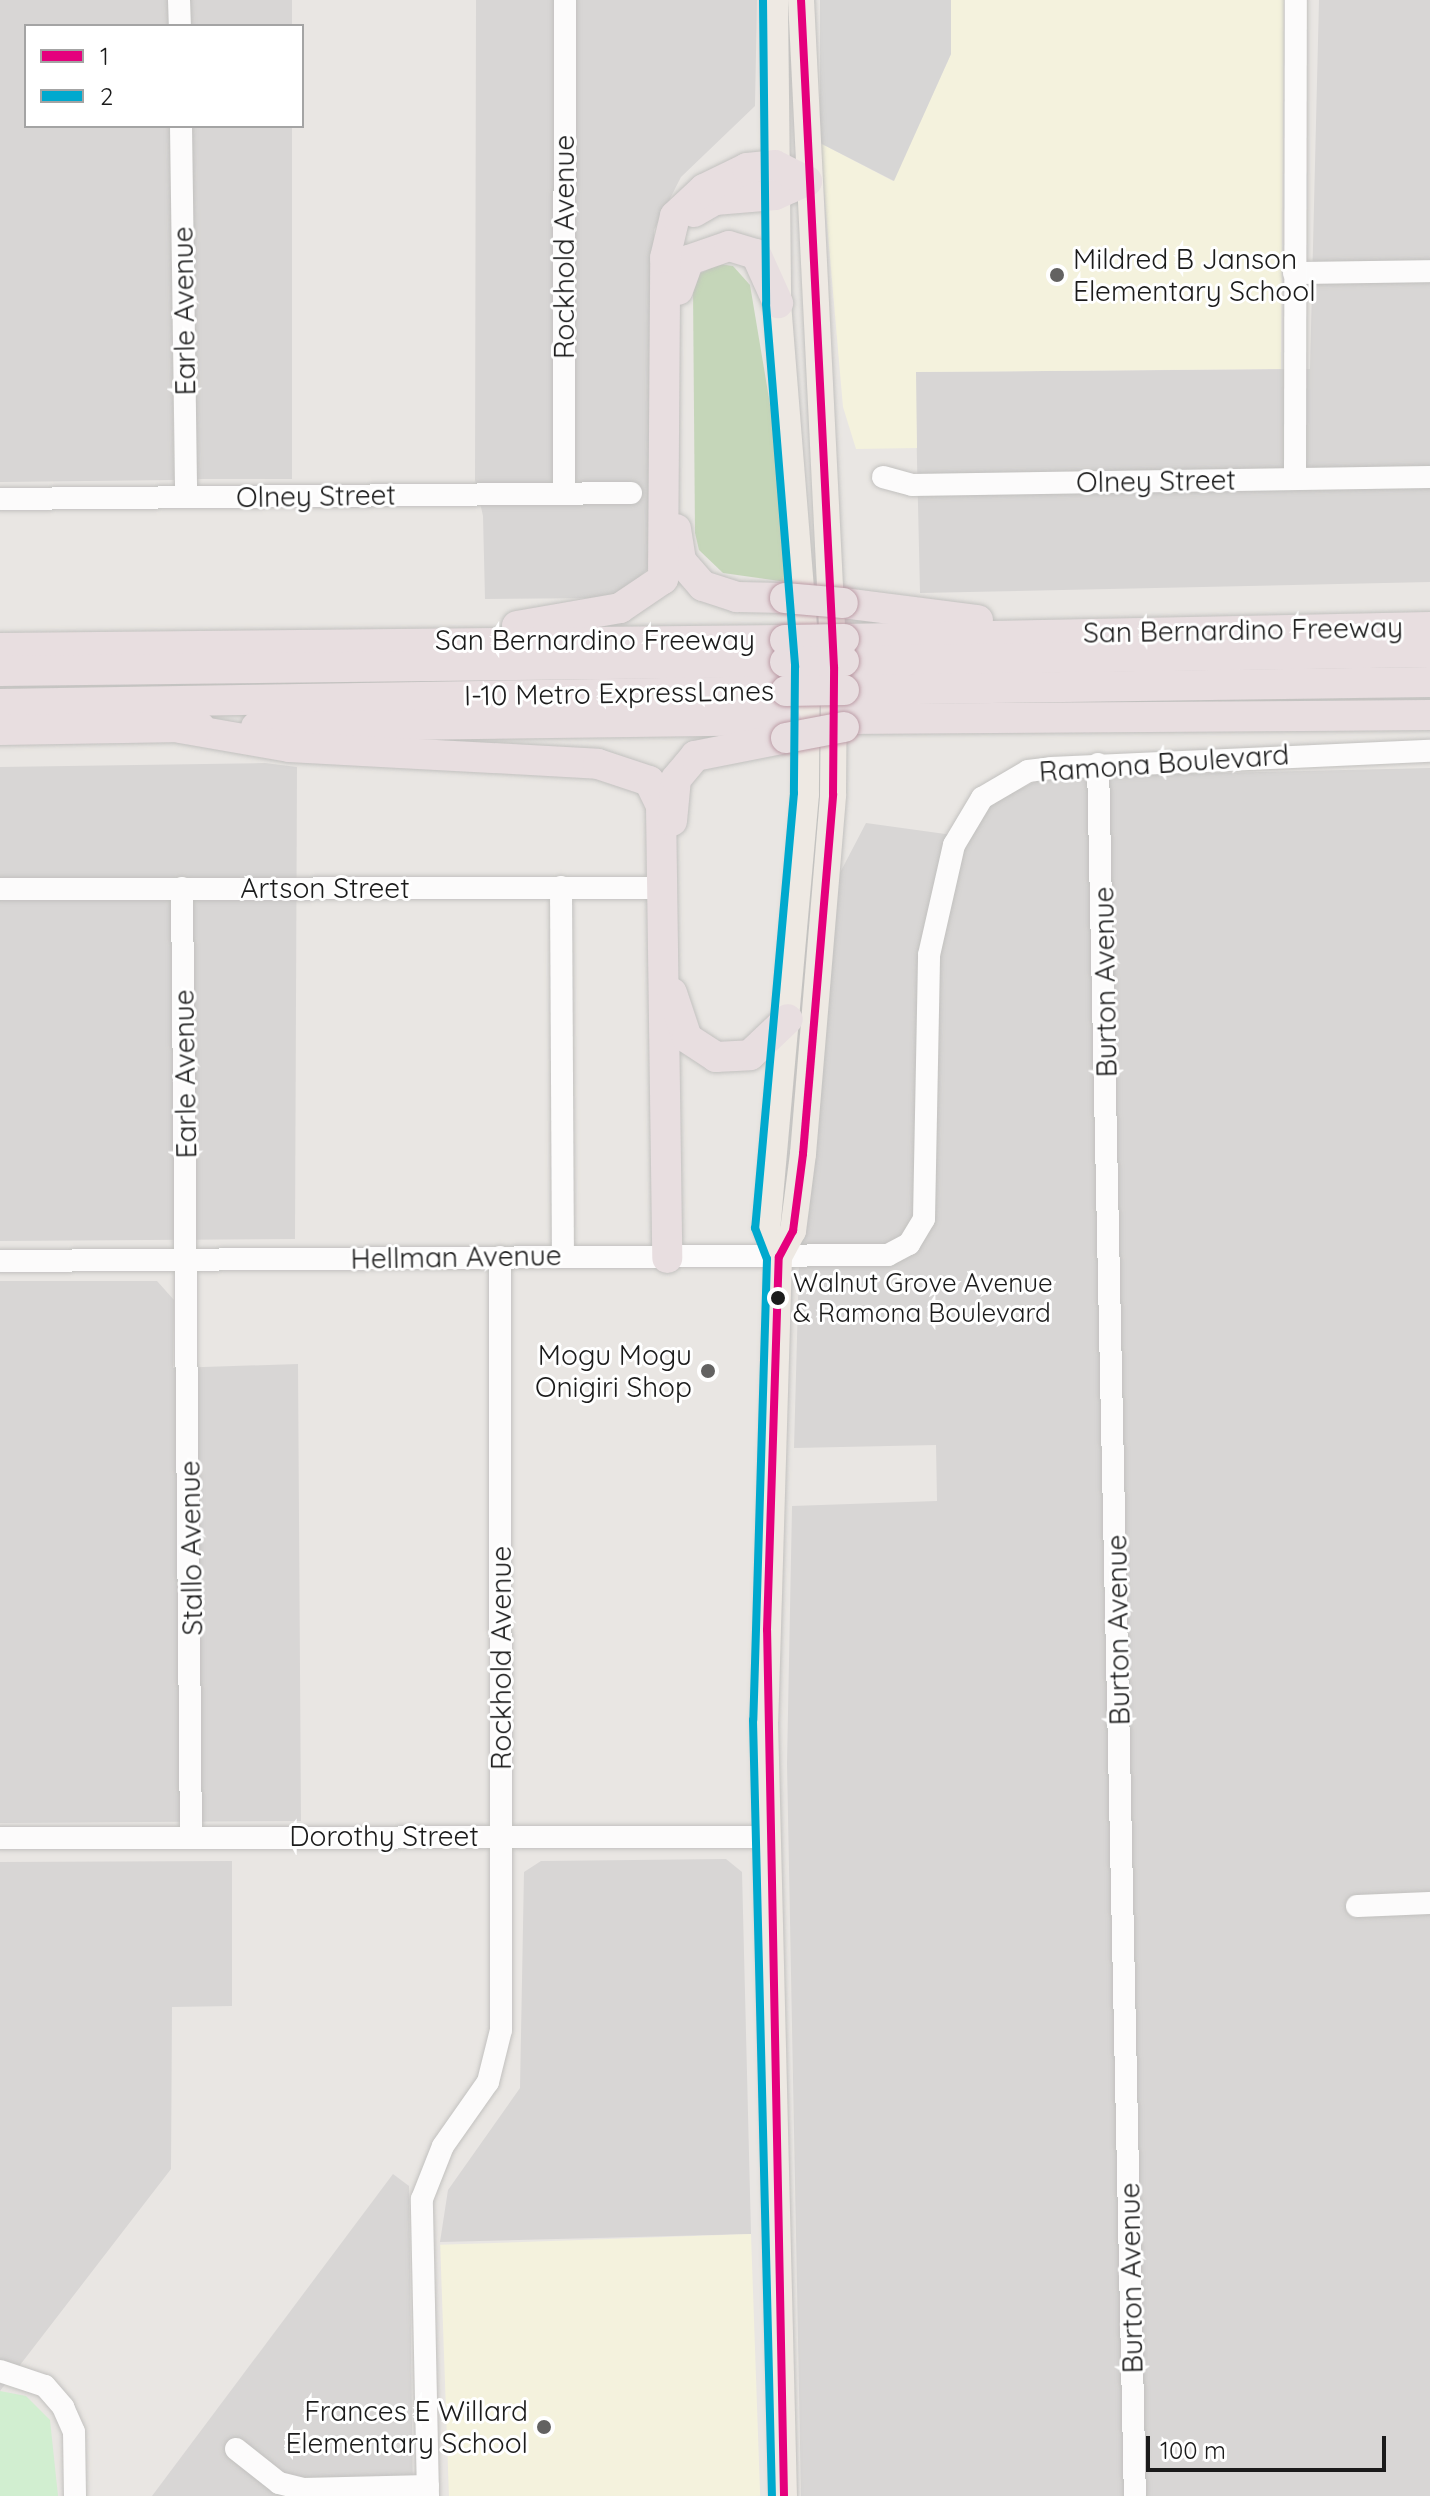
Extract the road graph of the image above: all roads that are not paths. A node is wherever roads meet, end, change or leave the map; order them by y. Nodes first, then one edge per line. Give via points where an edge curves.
1 (179, 0) edge
2 (565, 0) edge
3 (775, 0) edge
4 (801, 0) edge
5 (1296, 0) edge
6 (180, 24) edge
7 (181, 128) edge
8 (775, 165) junction
9 (807, 181) junction
10 (775, 195) junction
11 (1430, 271) edge
12 (1294, 273) junction
13 (678, 290) junction
14 (778, 303) junction
15 (883, 477) dead end
16 (1430, 477) edge
17 (1295, 479) junction
18 (564, 493) junction
19 (631, 493) dead end
20 (186, 497) junction
21 (0, 499) edge
22 (1430, 627) edge
23 (1071, 632) junction
24 (436, 640) junction
25 (0, 648) edge
26 (1430, 652) edge
27 (0, 671) edge
28 (1430, 682) edge
29 (786, 690) junction
30 (846, 692) junction
31 (0, 704) edge
32 (1430, 715) edge
33 (180, 728) junction
34 (0, 730) edge
35 (1430, 751) edge
36 (1098, 764) junction
37 (561, 887) junction
38 (182, 888) junction
39 (649, 888) dead end
40 (0, 889) edge
41 (672, 993) junction
42 (788, 1019) junction
43 (909, 1244) joint
44 (563, 1256) junction
45 (500, 1257) junction
46 (779, 1257) junction
47 (667, 1258) junction
48 (187, 1260) junction
49 (0, 1261) edge
50 (191, 1836) junction
51 (501, 1837) junction
52 (769, 1837) junction
53 (0, 1838) edge
54 (1430, 1903) edge
55 (1357, 1906) dead end
56 (0, 2371) edge
57 (236, 2449) dead end
58 (428, 2491) edge
59 (75, 2496) edge
60 (784, 2496) edge
61 (1135, 2496) edge

1 - 6 street
2 - 18 street, Rockhold Avenue
3 - 8 main road
4 - 9 main road
5 - 12 street
7 - 20 street, Earle Avenue
8 - 9 highway
8 - 10 main road
8 - 24 highway via 747,168 704,189 675,216 668,238 663,579 620,608
9 - 10 highway
9 - 46 main road via 834,652 833,794 803,1154 793,1231
10 - 13 highway via 715,200 694,213 682,237
10 - 14 main road
11 - 12 street
12 - 17 street
13 - 14 highway via 689,260 703,249 729,246 756,254
13 - 23 highway, bridge via 681,561 716,593
14 - 42 main road via 807,667 806,794
15 - 17 street, Olney Street via 912,485
16 - 17 street, Olney Street
18 - 19 street, Olney Street
18 - 20 street, Olney Street
20 - 21 street, Olney Street
22 - 23 highway, San Bernardino Freeway
23 - 30 highway, San Bernardino Freeway
24 - 25 highway, San Bernardino Freeway
24 - 29 highway, San Bernardino Freeway
26 - 30 highway, I-10 Metro ExpressLanes
27 - 29 highway, I-10 Metro ExpressLanes
28 - 30 highway, I-10 Metro ExpressLanes
29 - 30 highway, bridge
29 - 30 highway, I-10 Metro ExpressLanes, bridge
29 - 30 highway, San Bernardino Freeway, bridge
29 - 31 highway, I-10 Metro ExpressLanes
29 - 33 highway, San Bernardino Freeway
29 - 41 highway via 676,779
30 - 32 highway, San Bernardino Freeway
33 - 34 highway, San Bernardino Freeway
33 - 47 highway via 289,747 598,764 649,781 661,806
35 - 36 street, Ramona Boulevard
36 - 43 street, Ramona Boulevard via 1028,771 982,798 963,821 929,955 924,1219
36 - 61 street, Burton Avenue
37 - 38 street, Artson Street
37 - 39 street, Artson Street
37 - 44 street
38 - 40 street, Artson Street
38 - 48 street, Earle Avenue
41 - 42 highway via 687,1038 716,1057 750,1055
41 - 47 highway
42 - 46 main road via 767,1228
43 - 46 street, Hellman Avenue via 875,1257
44 - 45 street, Hellman Avenue
44 - 47 street, Hellman Avenue
45 - 48 street, Hellman Avenue
45 - 51 street, Rockhold Avenue
46 - 47 street, Hellman Avenue
46 - 52 main road
48 - 49 street, Hellman Avenue
48 - 50 street, Stallo Avenue
50 - 51 street, Dorothy Street
50 - 53 street, Dorothy Street
51 - 52 street, Dorothy Street
51 - 58 street, Rockhold Avenue via 496,2059 443,2146 422,2199
52 - 60 main road
54 - 55 street
56 - 59 street via 45,2386 74,2432
57 - 58 street via 279,2483 303,2489

